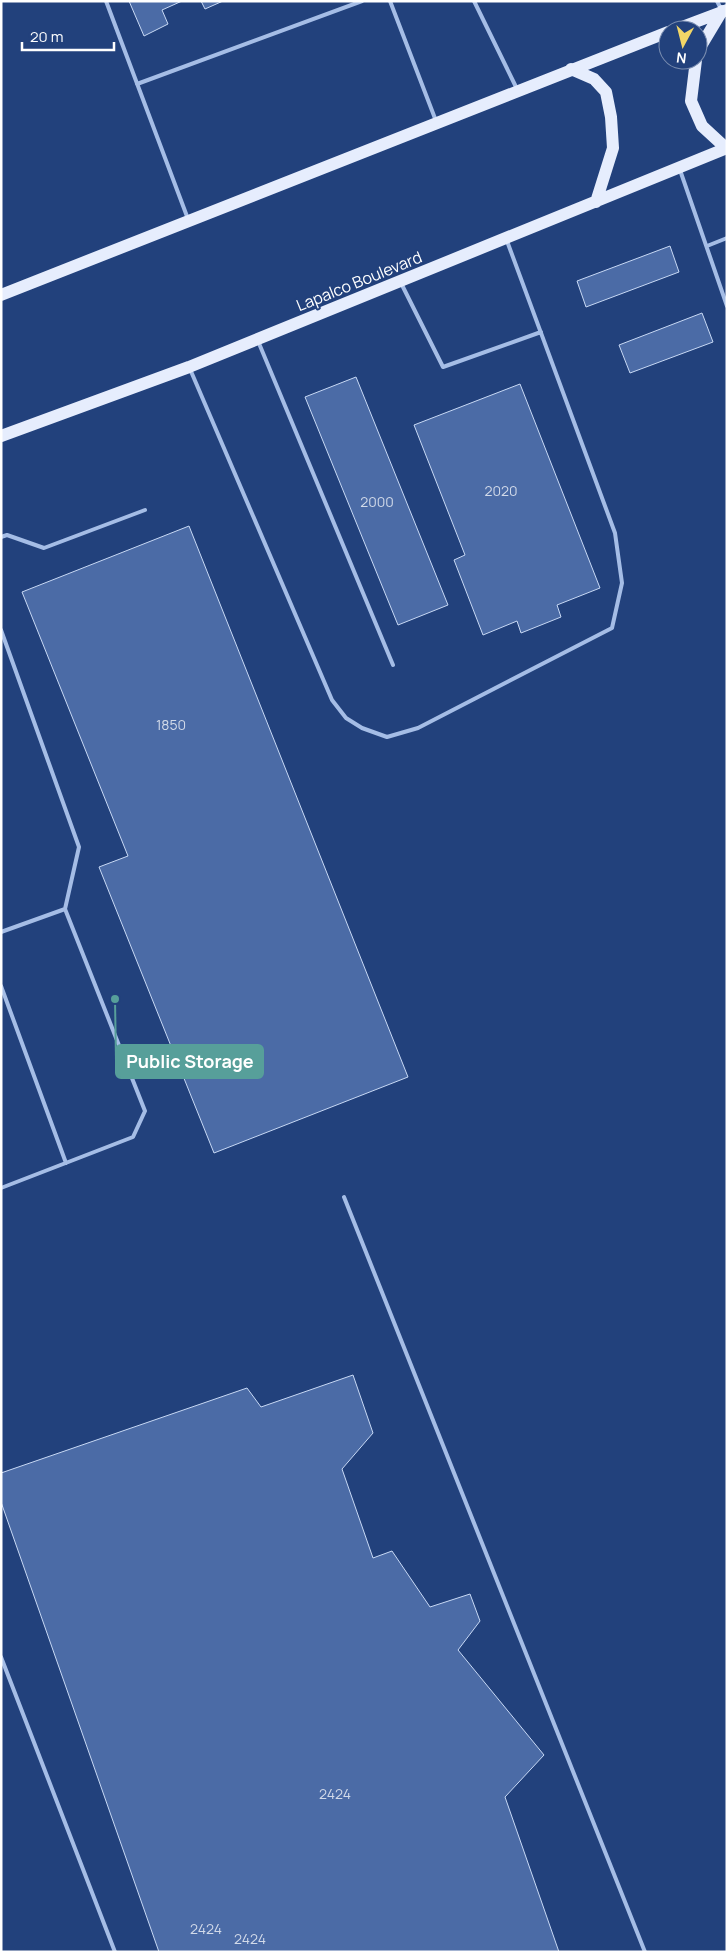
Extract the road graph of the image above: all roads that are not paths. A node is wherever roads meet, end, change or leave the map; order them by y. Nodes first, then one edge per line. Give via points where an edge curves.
1 (106, 1) edge
2 (362, 1) edge
3 (390, 1) edge
4 (474, 1) edge
5 (722, 7) edge
6 (695, 20) edge
7 (708, 33) edge
8 (658, 36) edge
9 (571, 70) junction
10 (695, 70) edge
11 (137, 84) junction
12 (517, 91) junction
13 (437, 122) junction
14 (726, 148) edge
15 (680, 168) junction
16 (596, 202) junction
17 (189, 221) junction
18 (506, 238) junction
19 (727, 238) edge
20 (707, 246) junction
21 (400, 282) junction
22 (1, 295) edge
23 (727, 306) edge
24 (541, 332) junction
25 (258, 339) junction
26 (189, 367) junction
27 (1, 436) edge
28 (145, 510) dead end
29 (1, 537) edge
30 (1, 630) edge
31 (393, 665) dead end
32 (65, 909) junction
33 (1, 932) edge
34 (1, 986) edge
35 (66, 1163) junction
36 (1, 1188) edge
37 (344, 1197) dead end
38 (1, 1657) edge
39 (115, 1952) edge
40 (645, 1952) edge

1 - 11 lane
2 - 11 lane
3 - 13 lane
4 - 12 lane
5 - 6 main road
5 - 7 main road
8 - 9 main road
9 - 12 main road
9 - 16 main road via 594,79 606,92 612,117 613,148
10 - 14 main road via 691,101 702,126
11 - 17 lane
12 - 13 main road
13 - 17 main road
14 - 15 main road, Lapalco Boulevard
15 - 16 main road, Lapalco Boulevard
15 - 20 lane
16 - 18 main road, Lapalco Boulevard
17 - 22 main road
18 - 21 main road, Lapalco Boulevard
18 - 24 lane
19 - 20 lane
20 - 23 lane
21 - 24 lane via 443,367
21 - 25 main road, Lapalco Boulevard
24 - 26 lane via 615,533 622,583 612,628 418,728 387,737 346,718 332,700
25 - 26 main road, Lapalco Boulevard
25 - 31 lane
26 - 27 main road, Lapalco Boulevard
28 - 29 lane via 44,548 8,535
30 - 32 lane via 80,847
32 - 33 lane
32 - 35 lane via 145,1111 133,1137
34 - 35 lane
35 - 36 lane
37 - 40 lane
38 - 39 lane

